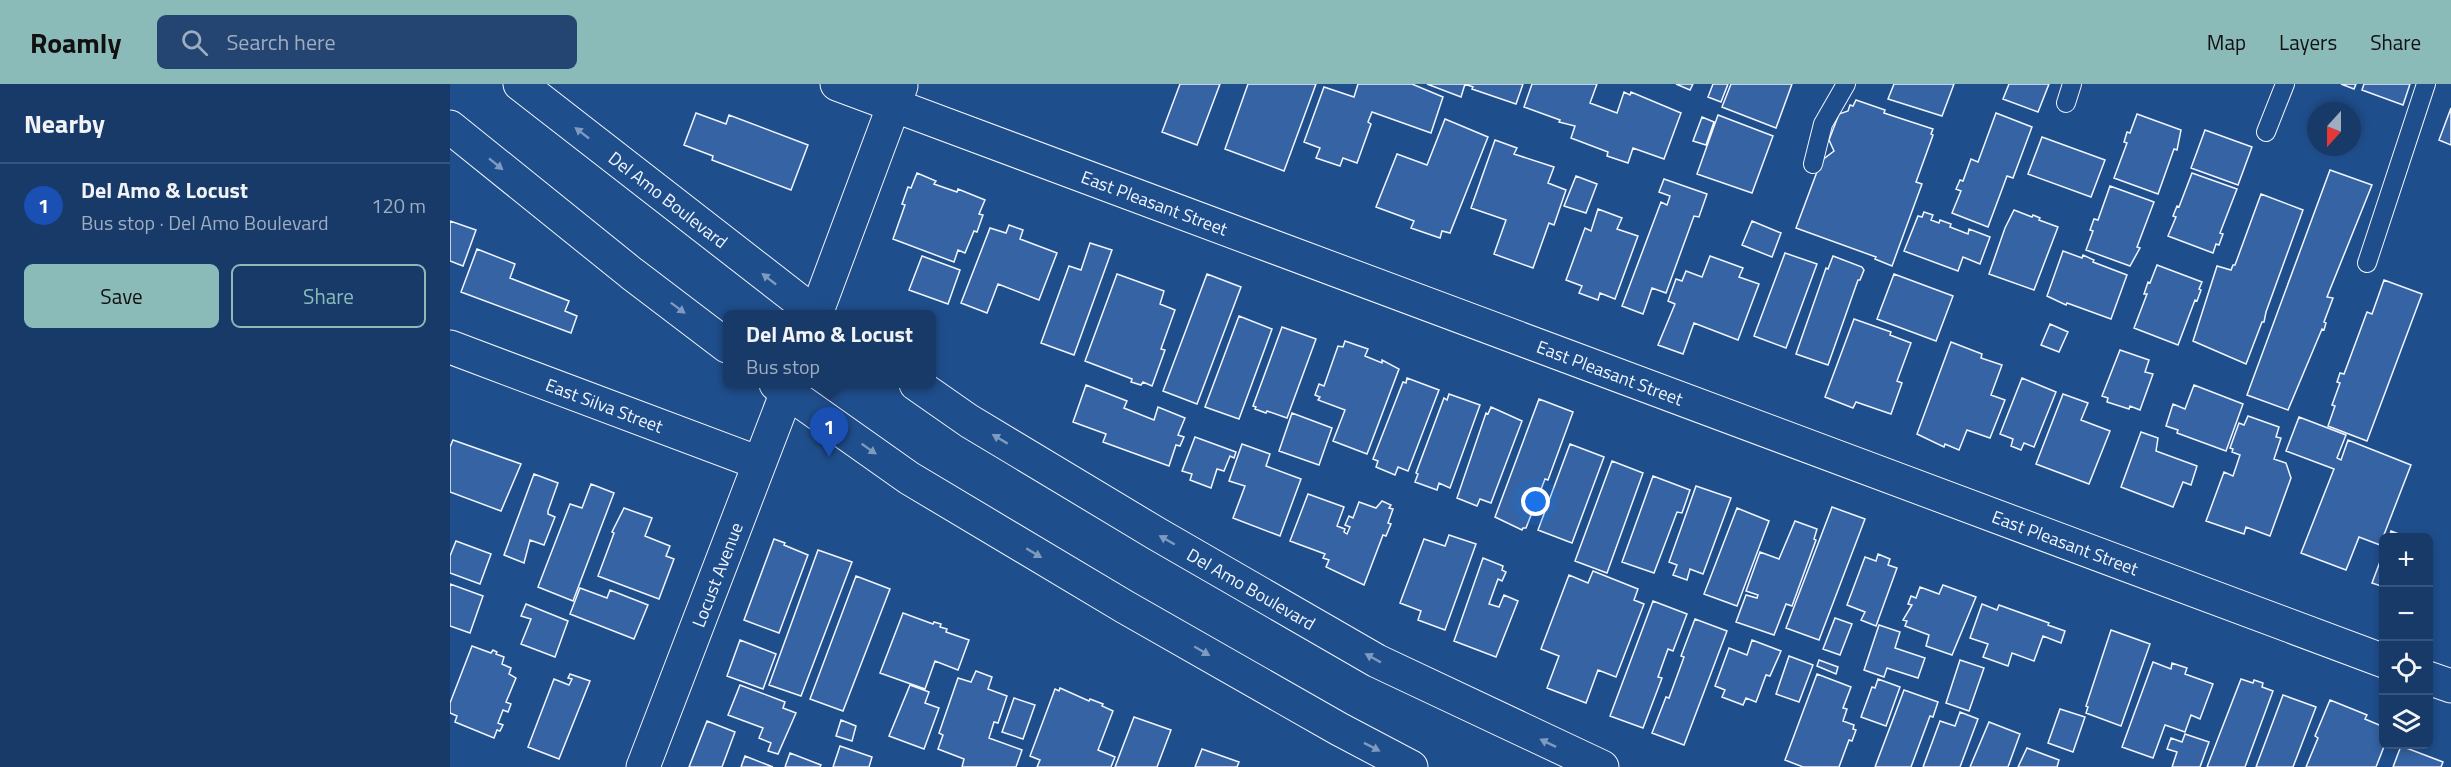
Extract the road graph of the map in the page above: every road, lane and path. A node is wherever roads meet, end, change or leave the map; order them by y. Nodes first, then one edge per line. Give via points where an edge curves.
1 (520, 84) edge
2 (837, 84) edge
3 (1846, 84) edge
4 (2072, 84) edge
5 (2285, 84) edge
6 (2426, 84) edge
7 (898, 94) edge
8 (2066, 103) dead end
9 (450, 127) edge
10 (2266, 132) dead end
11 (1813, 164) dead end
12 (2367, 263) dead end
13 (810, 310) edge
14 (818, 310) edge
15 (723, 343) edge
16 (450, 347) edge
17 (783, 388) edge
18 (787, 388) edge
19 (922, 388) edge
20 (759, 463) junction
21 (2379, 659) edge
22 (2433, 680) edge
23 (2451, 686) edge
24 (643, 767) edge
25 (1412, 767) edge
26 (1602, 767) edge

13 -> 1 street, Del Amo Boulevard
2 - 7 street, East Pleasant Street
3 - 11 lane via 1823,124
4 - 8 lane
5 - 10 lane
6 - 12 lane
7 - 14 street
7 - 21 street, East Pleasant Street
9 -> 15 street
16 - 20 street, East Silva Street
17 - 20 street, Locust Avenue
18 -> 25 street via 909,478 1146,619
26 -> 19 street, Del Amo Boulevard via 1377,661 969,421
20 - 24 street, Locust Avenue
22 - 23 street

